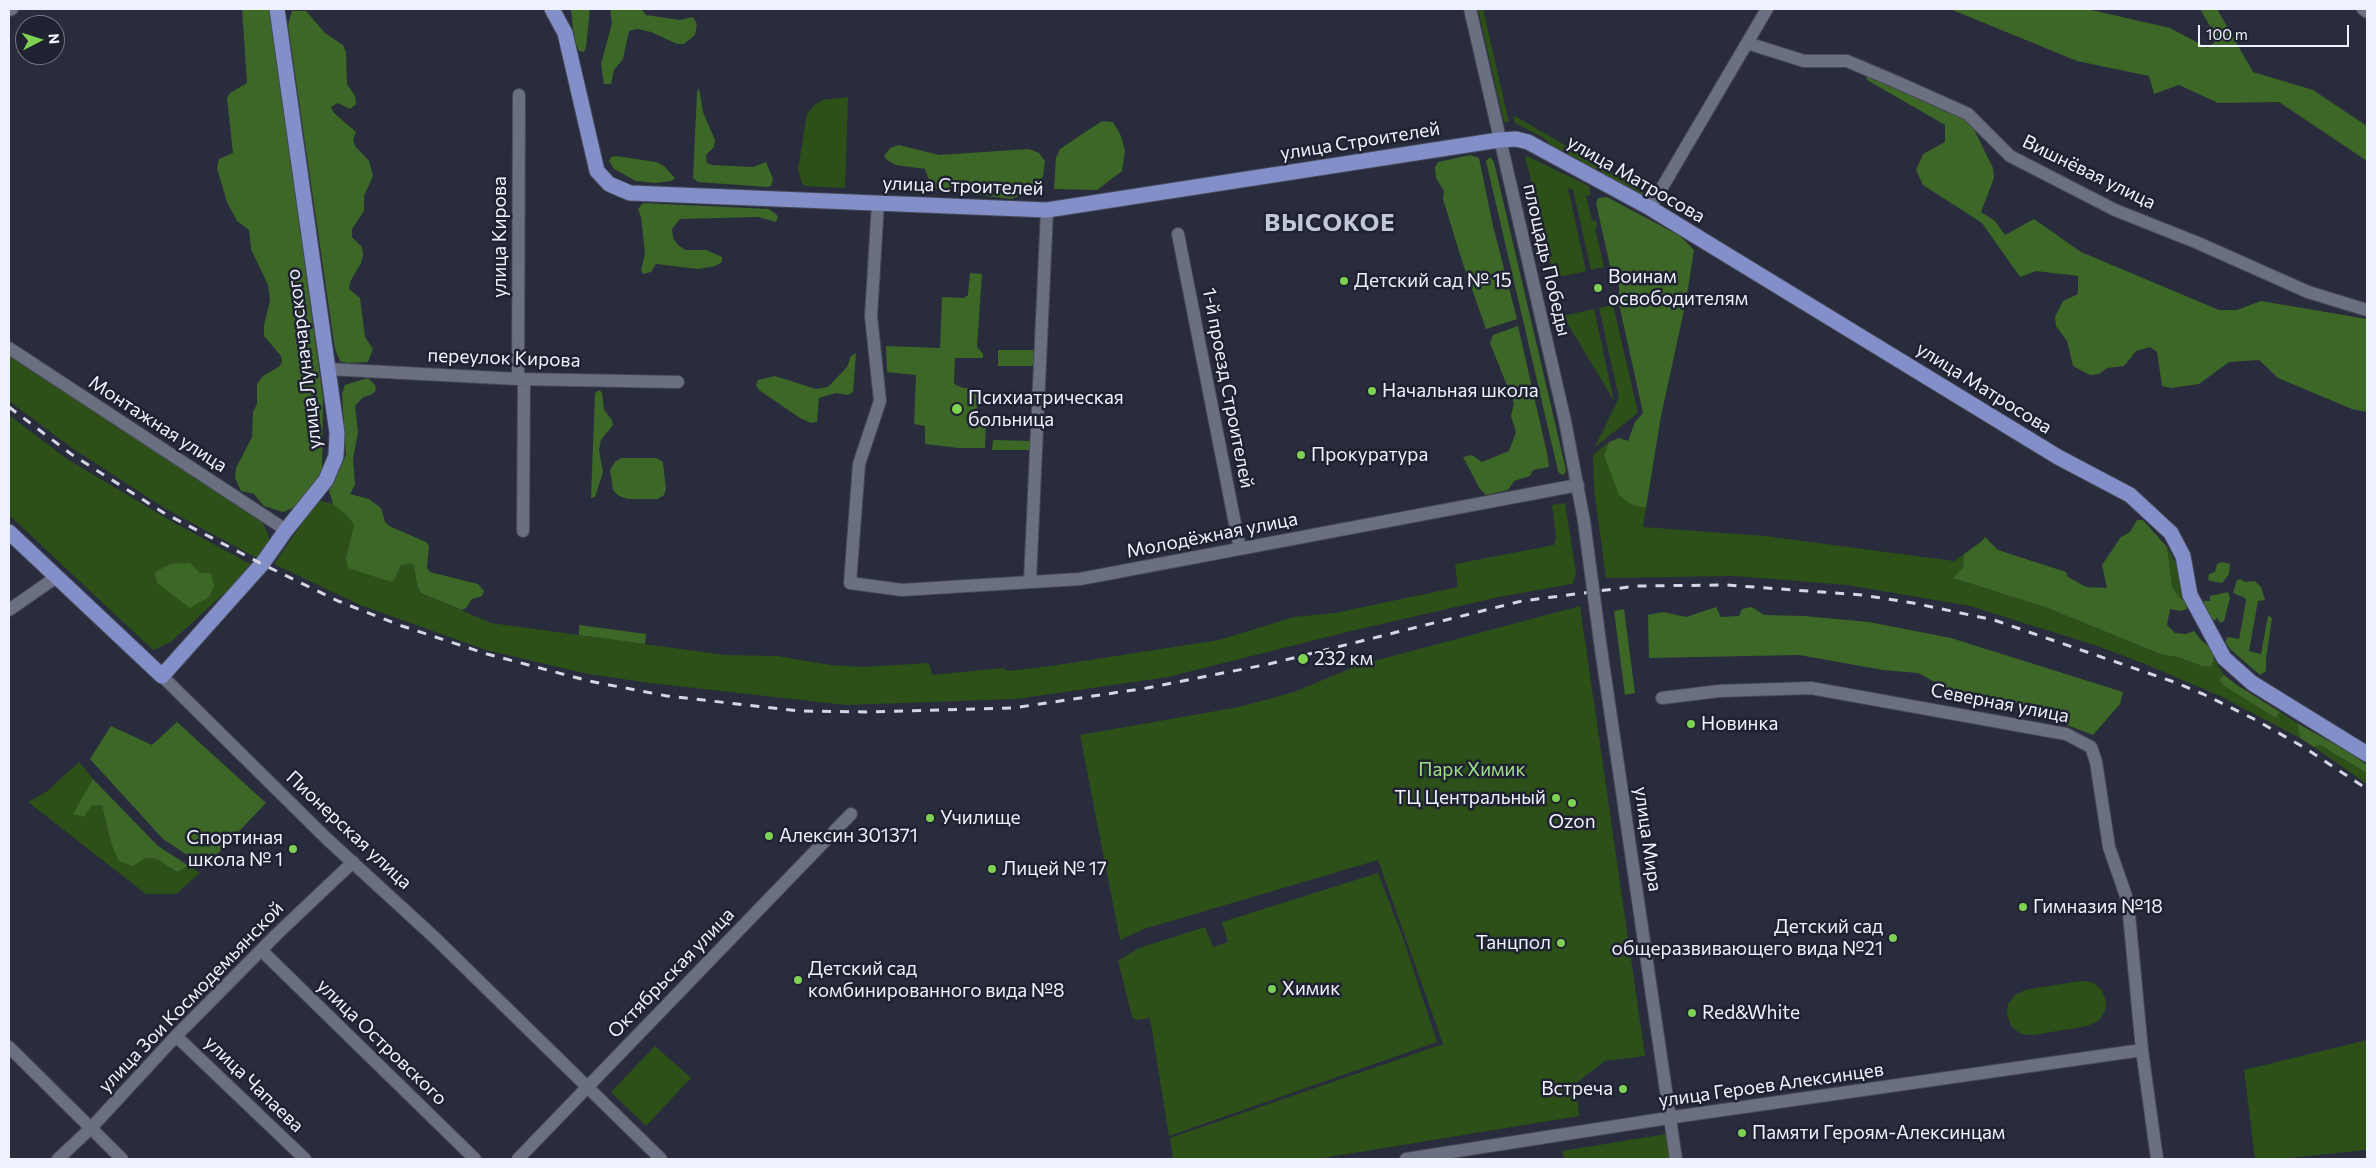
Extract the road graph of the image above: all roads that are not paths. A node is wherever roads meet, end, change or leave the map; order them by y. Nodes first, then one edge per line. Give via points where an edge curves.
1 (277, 9) edge
2 (552, 9) edge
3 (1470, 9) edge
4 (1767, 9) edge
5 (2363, 9) edge
6 (2367, 12) edge
7 (1747, 43) junction
8 (519, 95) dead end
9 (1499, 140) junction
10 (878, 203) junction
11 (1650, 208) junction
12 (1047, 210) junction
13 (1178, 234) dead end
14 (2367, 310) edge
15 (9, 348) edge
16 (328, 369) junction
17 (521, 379) junction
18 (678, 382) dead end
19 (1578, 485) junction
20 (1584, 521) joint
21 (286, 530) junction
22 (523, 531) dead end
23 (9, 532) edge
24 (1240, 548) junction
25 (55, 578) junction
26 (1030, 581) junction
27 (9, 610) edge
28 (162, 676) junction
29 (1662, 698) dead end
30 (2367, 754) edge
31 (851, 814) dead end
32 (353, 862) junction
33 (262, 951) junction
34 (176, 1036) junction
35 (9, 1047) edge
36 (2142, 1050) junction
37 (587, 1088) junction
38 (1670, 1118) junction
39 (91, 1128) junction
40 (58, 1159) edge
41 (122, 1159) edge
42 (305, 1159) edge
43 (475, 1159) edge
44 (518, 1159) edge
45 (660, 1159) edge
46 (1406, 1159) edge
47 (1676, 1159) edge
48 (2157, 1159) edge

1 - 16 main road, улица Луначарского
2 - 10 main road, улица Строителей via 565,34 594,163 609,184 619,190 645,194
3 - 9 street, площадь Победы
4 - 7 street
5 - 6 street
7 - 11 street
7 - 14 street, Вишнёвая улица via 1804,61 1847,61 1899,83 1968,114 2010,156 2115,210 2308,292
8 - 17 street, улица Кирова
9 - 11 main road, улица Матросова via 1516,140 1544,149
9 - 12 main road, улица Строителей
9 - 19 street, площадь Победы
10 - 12 main road, улица Строителей
10 - 26 street, Молодёжная улица via 871,316 880,401 858,464 850,583 902,590
11 - 30 main road, улица Матросова via 2058,457 2130,495 2171,533 2183,556 2190,595 2224,658 2252,683
12 - 26 street
13 - 24 street, 1-й проезд Строителей
15 - 21 street, Монтажная улица
16 - 17 street, переулок Кирова
16 - 21 main road, улица Луначарского via 337,433 336,456 326,480
17 - 18 street, переулок Кирова
17 - 22 street, улица Кирова
19 - 20 street, площадь Победы
19 - 24 street, Молодёжная улица
20 - 38 street, улица Мира, bridge
21 - 28 main road, улица Луначарского via 262,564
23 - 25 main road, Пионерская улица
24 - 26 street, Молодёжная улица via 1080,579
25 - 27 street
25 - 28 main road, Пионерская улица
28 - 32 street, Пионерская улица
29 - 36 street, Северная улица via 1719,691 1811,688 2066,734 2086,742 2094,753 2109,847 2126,896
31 - 37 street, Октябрьская улица
32 - 33 street, улица Зои Космодемьянской
32 - 37 street, Пионерская улица
33 - 34 street, улица Зои Космодемьянской
33 - 43 street, улица Островского
34 - 39 street, улица Зои Космодемьянской
34 - 42 street, улица Чапаева
35 - 39 street
36 - 38 street, улица Героев Алексинцев
36 - 48 street, Северная улица
37 - 44 street, Октябрьская улица
37 - 45 street, Пионерская улица
38 - 46 street, улица Героев Алексинцев
38 - 47 street, улица Мира
39 - 40 street, улица Зои Космодемьянской
39 - 41 street

